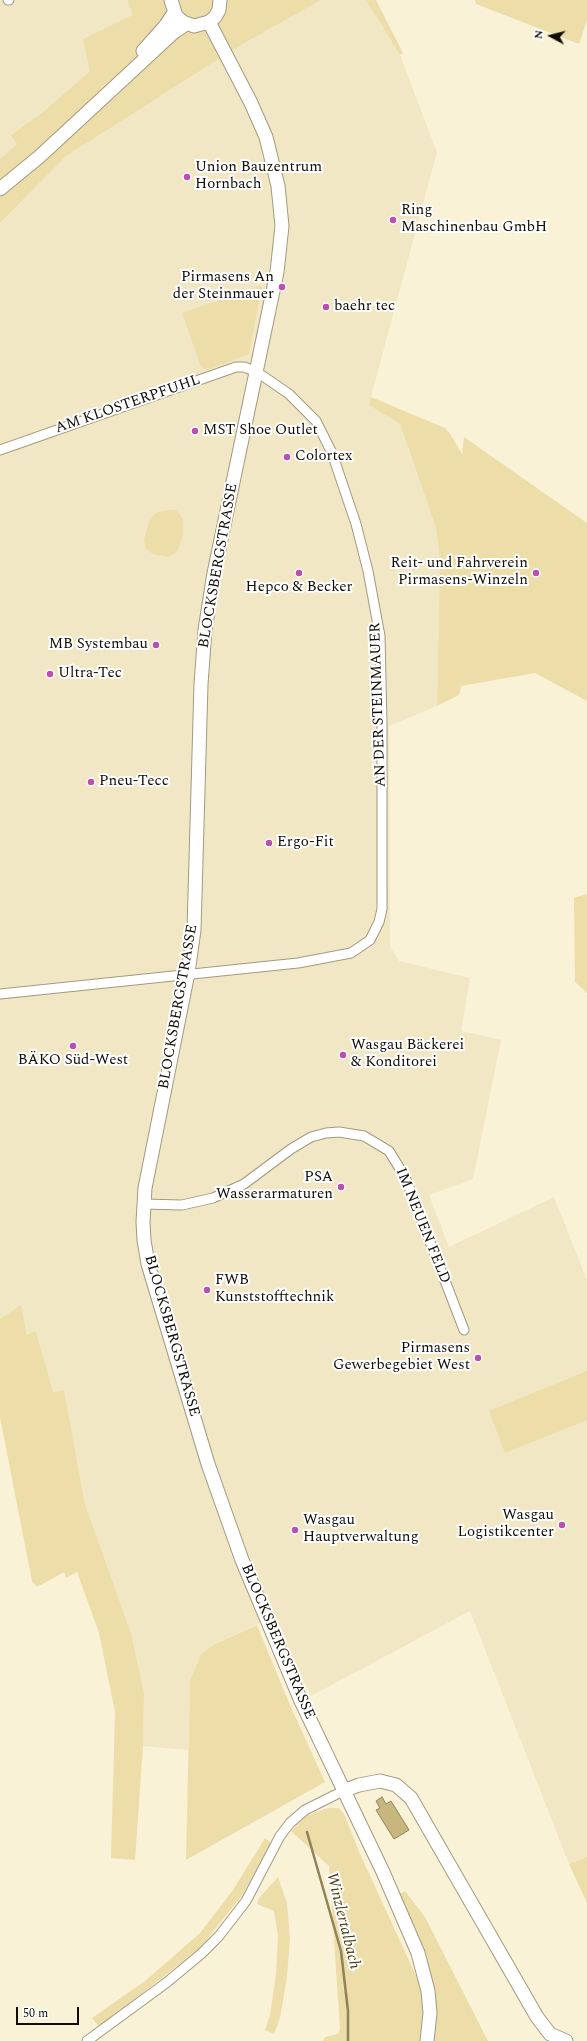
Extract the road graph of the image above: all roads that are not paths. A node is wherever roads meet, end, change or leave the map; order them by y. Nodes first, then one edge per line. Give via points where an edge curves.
1 (220, 0) edge
2 (173, 6) edge
3 (209, 22) junction
4 (186, 24) junction
5 (99, 101) junction
6 (0, 188) edge
7 (257, 372) junction
8 (0, 450) edge
9 (188, 973) junction
10 (0, 994) edge
11 (143, 1204) junction
12 (464, 1330) dead end
13 (344, 1791) junction
14 (87, 2041) edge
15 (427, 2041) edge
16 (566, 2041) edge

1 - 3 main road via 219,10
2 - 4 main road
2 - 5 main road via 166,25
3 - 4 main road via 194,26
3 - 7 main road, BLOCKSBERGSTRASSE via 251,103 271,154 278,186 282,226 278,272
4 - 5 main road
5 - 6 main road via 39,157
7 - 8 street, AM KLOSTERPFUHL via 244,367 230,369
7 - 9 main road, BLOCKSBERGSTRASSE via 214,573 205,630 194,917
7 - 9 street, AN DER STEINMAUER via 289,394 316,421 332,453 345,490 368,571 380,636 382,909 376,932 370,940 351,953 298,963
9 - 10 street
9 - 11 main road, BLOCKSBERGSTRASSE
11 - 12 street, IM NEUEN FELD via 182,1205 213,1198 244,1184 296,1145 311,1137 339,1132 364,1136 389,1151 405,1177
11 - 13 main road, BLOCKSBERGSTRASSE via 148,1264 215,1485 280,1653
13 - 14 street via 305,1810 290,1823 280,1836 246,1901 210,1945 166,1983
13 - 15 main road, BLOCKSBERGSTRASSE via 383,1872 424,1972 430,2012
13 - 16 main road via 380,1781 396,1785 411,1798 536,2017 550,2034

